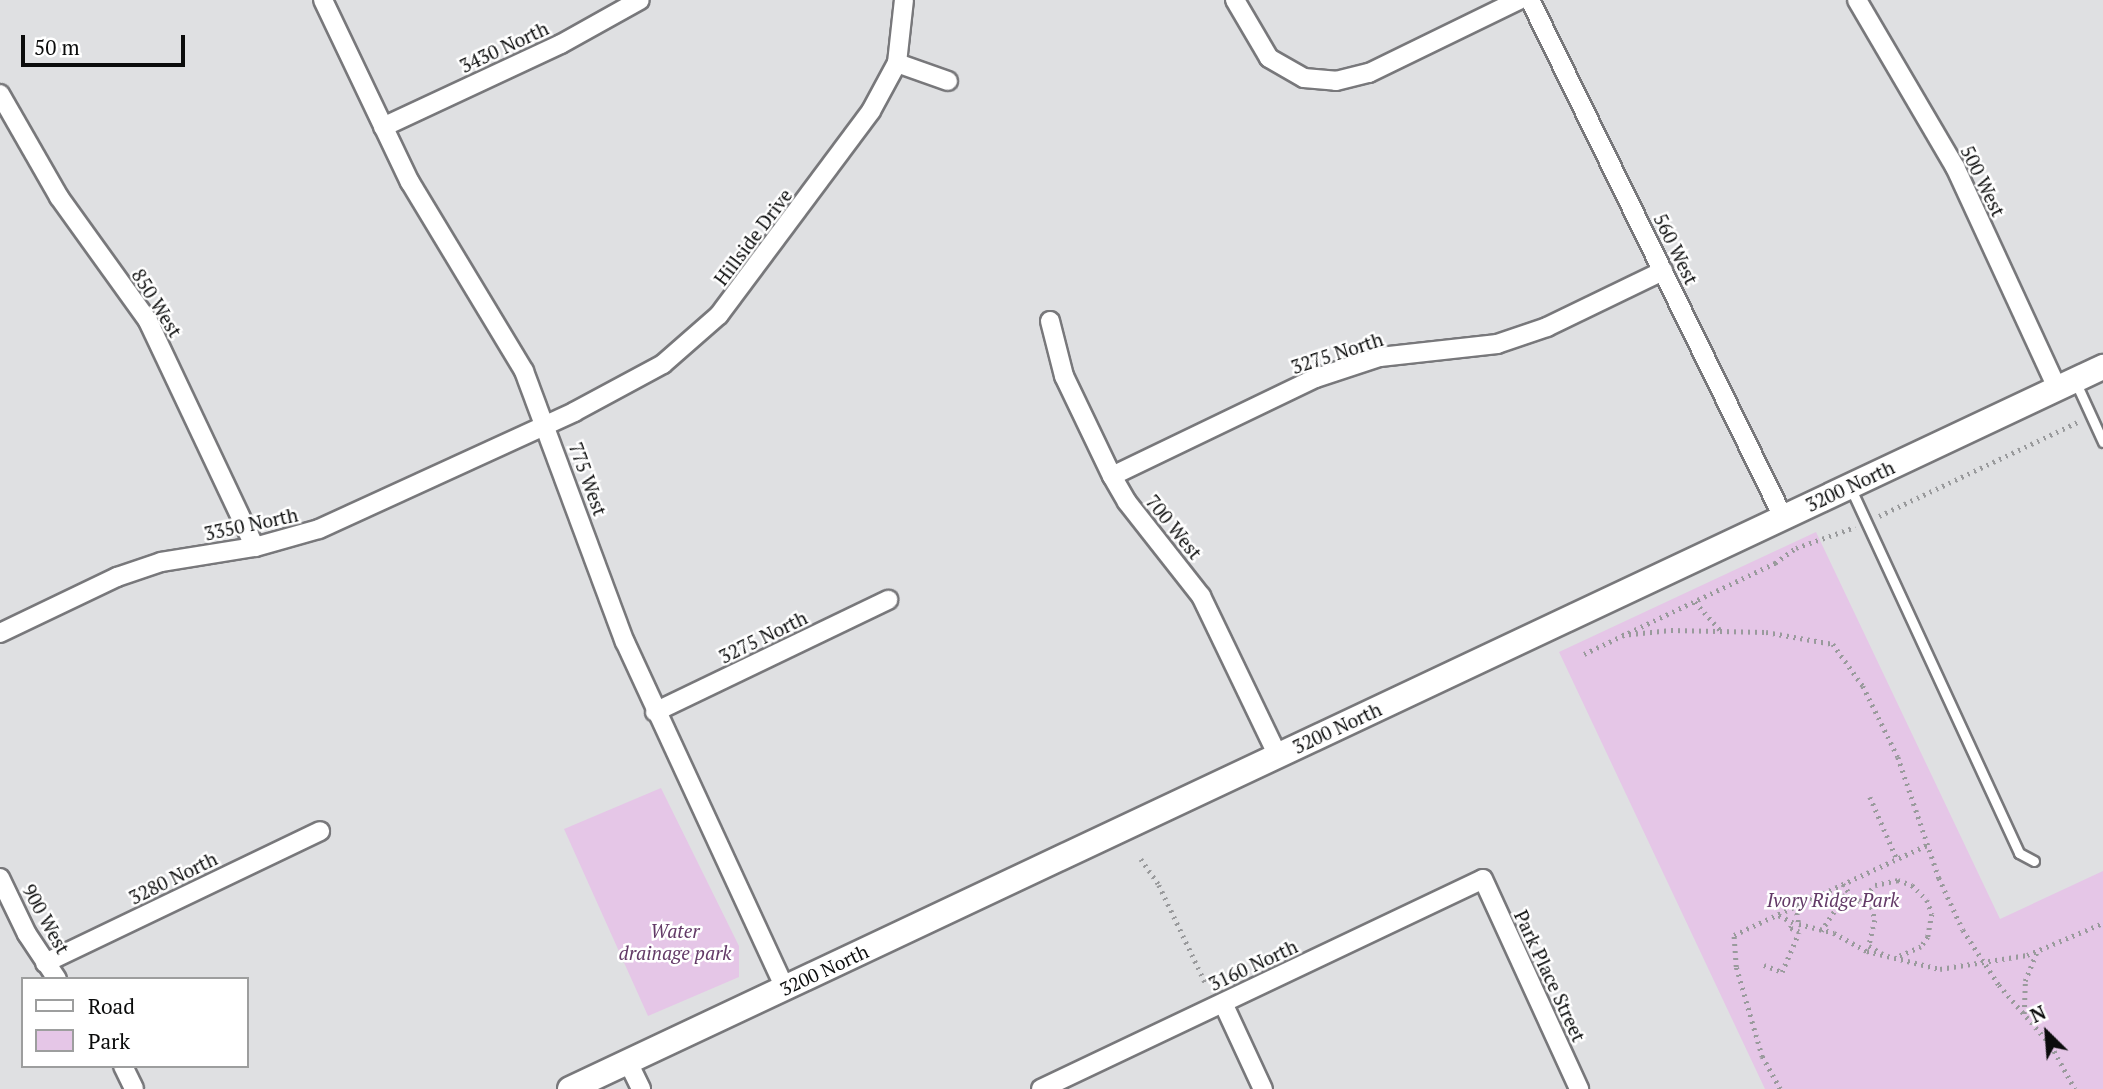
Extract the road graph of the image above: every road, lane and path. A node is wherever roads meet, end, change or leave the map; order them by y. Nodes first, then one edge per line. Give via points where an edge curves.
1 (323, 0) edge
2 (904, 0) edge
3 (1235, 0) edge
4 (1519, 0) edge
5 (1530, 0) edge
6 (1857, 0) edge
7 (633, 2) edge
8 (897, 64) junction
9 (948, 81) dead end
10 (0, 94) edge
11 (383, 127) junction
12 (1663, 271) junction
13 (1050, 321) dead end
14 (2103, 367) edge
15 (2066, 384) junction
16 (546, 425) junction
17 (2103, 442) edge
18 (1112, 476) junction
19 (1849, 486) junction
20 (1783, 517) junction
21 (255, 547) junction
22 (888, 600) dead end
23 (1695, 602) dead end
24 (1723, 632) junction
25 (0, 634) edge
26 (1584, 654) dead end
27 (655, 712) junction
28 (1278, 756) junction
29 (1870, 797) dead end
30 (320, 831) dead end
31 (1929, 844) junction
32 (1141, 859) dead end
33 (1897, 859) junction
34 (2034, 861) dead end
35 (0, 878) edge
36 (1483, 879) joint
37 (1843, 884) junction
38 (1847, 892) junction
39 (1861, 901) junction
40 (1796, 906) junction
41 (1777, 915) junction
42 (2103, 923) edge
43 (1805, 926) junction
44 (1821, 931) junction
45 (1799, 932) junction
46 (2038, 951) junction
47 (1888, 956) junction
48 (1894, 958) junction
49 (45, 963) junction
50 (1982, 964) junction
51 (1764, 965) dead end
52 (56, 977) edge
53 (1206, 984) dead end
54 (785, 988) junction
55 (1223, 1003) junction
56 (2024, 1014) junction
57 (628, 1062) junction
58 (124, 1068) edge
59 (134, 1089) edge
60 (570, 1089) edge
61 (641, 1089) edge
62 (1041, 1089) edge
63 (1263, 1089) edge
64 (1579, 1089) edge
65 (1780, 1089) edge
66 (2075, 1089) edge

1 - 11 street, 775 West
2 - 8 street, Hillside Drive
3 - 4 street via 1269,58 1304,78 1336,81 1369,73
5 - 12 street, 560 West
6 - 15 street, 500 West via 1955,167
7 - 11 street, 3430 North via 561,44
8 - 9 street
8 - 16 street, Hillside Drive via 871,111 719,315 663,364
10 - 21 street, 850 West via 58,197 148,321
11 - 16 street, 775 West via 410,182 514,353
12 - 18 street, 3275 North via 1547,327 1497,344 1380,357 1316,378
12 - 20 street, 560 West
13 - 18 street, 700 West via 1064,376
14 - 15 street, 3200 North
15 - 17 lane
15 - 19 street, 3200 North
16 - 21 street, 3350 North via 319,529
16 - 27 street, 775 West
18 - 28 street, 700 West via 1201,596
19 - 20 street, 3200 North
19 - 34 lane via 2019,853
20 - 28 street, 3200 North
21 - 25 street, 3350 North via 161,562
22 - 27 street, 3275 North
23 - 24 path
24 - 26 path via 1671,630 1622,635
24 - 31 path via 1766,632 1833,644 1863,686 1898,757
27 - 54 street, 775 West
28 - 54 street, 3200 North
29 - 33 path
30 - 49 street, 3280 North
31 - 33 path
31 - 50 path via 1939,878
32 - 53 path via 1159,886
33 - 37 path
35 - 49 street, 900 West
36 - 55 street, 3160 North
36 - 64 street, Park Place Street
37 - 38 path
37 - 40 path
38 - 39 path
38 - 44 path
39 - 47 path via 1875,914 1869,946
39 - 48 path via 1875,885 1898,880 1912,885 1927,900 1932,914 1928,937 1914,951
40 - 41 path
40 - 43 path via 1799,924
41 - 45 path
41 - 65 path via 1734,935 1736,967 1762,1057
42 - 46 path
43 - 44 path
43 - 45 path
44 - 47 path
45 - 51 path via 1782,972
46 - 50 path
46 - 56 path via 2025,981
47 - 48 path
48 - 50 path via 1940,969
49 - 52 street, 900 West
50 - 56 path
54 - 57 street, 3200 North
55 - 62 street, 3160 North
55 - 63 street
56 - 66 path via 2051,1045
57 - 60 street, 3200 North
57 - 61 street
58 - 59 street

